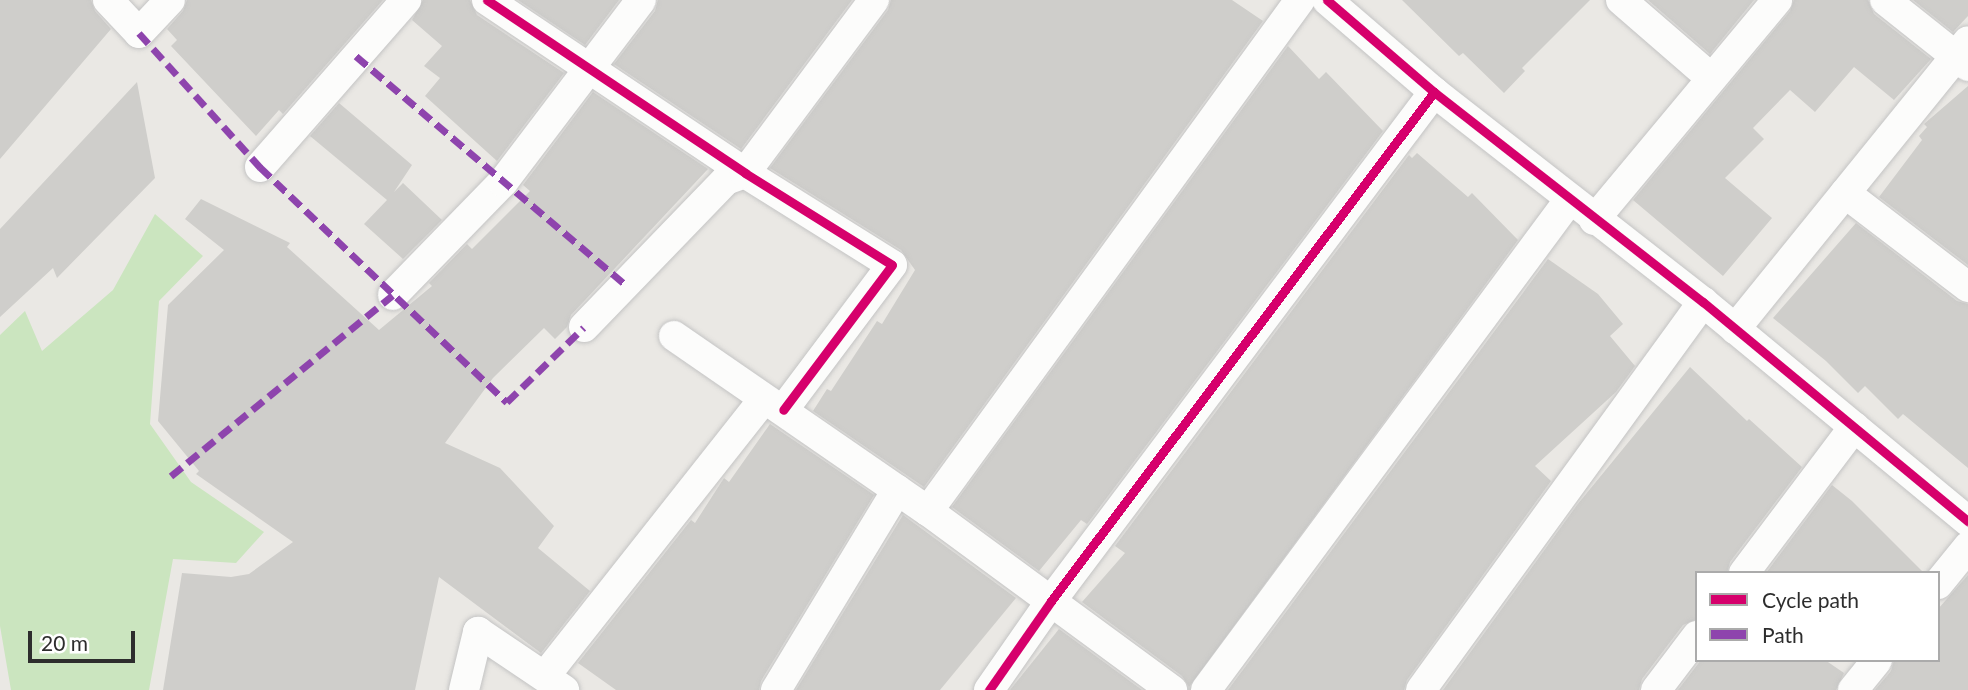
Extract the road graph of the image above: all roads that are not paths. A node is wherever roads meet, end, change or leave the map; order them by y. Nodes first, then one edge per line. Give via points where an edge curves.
1 (108, 0) edge
2 (170, 0) edge
3 (406, 0) edge
4 (487, 0) edge
5 (641, 0) edge
6 (874, 0) edge
7 (1300, 0) edge
8 (1621, 0) edge
9 (1777, 0) edge
10 (1885, 0) edge
11 (1343, 5) edge
12 (1964, 54) edge
13 (588, 70) junction
14 (1711, 78) junction
15 (1434, 92) junction
16 (260, 167) dead end
17 (745, 173) junction
18 (1845, 193) junction
19 (1570, 199) junction
20 (1594, 220) junction
21 (1968, 287) edge
22 (393, 295) dead end
23 (1703, 302) junction
24 (584, 327) dead end
25 (1735, 329) junction
26 (674, 336) dead end
27 (773, 404) junction
28 (1854, 427) junction
29 (897, 490) junction
30 (928, 511) junction
31 (1968, 521) edge
32 (1968, 547) edge
33 (1746, 571) edge
34 (1940, 582) edge
35 (1051, 601) junction
36 (1695, 639) edge
37 (1875, 662) edge
38 (555, 683) edge
39 (464, 690) edge
40 (776, 690) edge
41 (989, 690) edge
42 (1172, 690) edge
43 (1206, 690) edge
44 (1422, 690) edge
45 (1656, 690) edge
46 (1853, 690) edge

1 - 2 street via 139,33
3 - 16 street
4 - 13 street
5 - 13 street
6 - 17 street
7 - 30 street
8 - 14 street
9 - 14 street
10 - 12 street
11 - 15 street
12 - 18 street
13 - 17 street
13 - 22 street via 503,182
14 - 20 street
15 - 19 street
15 - 35 street
17 - 24 street via 726,180
17 - 27 street via 892,265
18 - 21 street
18 - 25 street
19 - 20 street
19 - 43 street
20 - 23 street
23 - 25 street
23 - 44 street
25 - 28 street
26 - 27 street
27 - 29 street
27 - 38 street
28 - 31 street
28 - 33 street
29 - 30 street
29 - 40 street
30 - 35 street
32 - 34 street
35 - 41 street
35 - 42 street
36 - 45 street
37 - 46 street
38 - 39 street via 478,632

